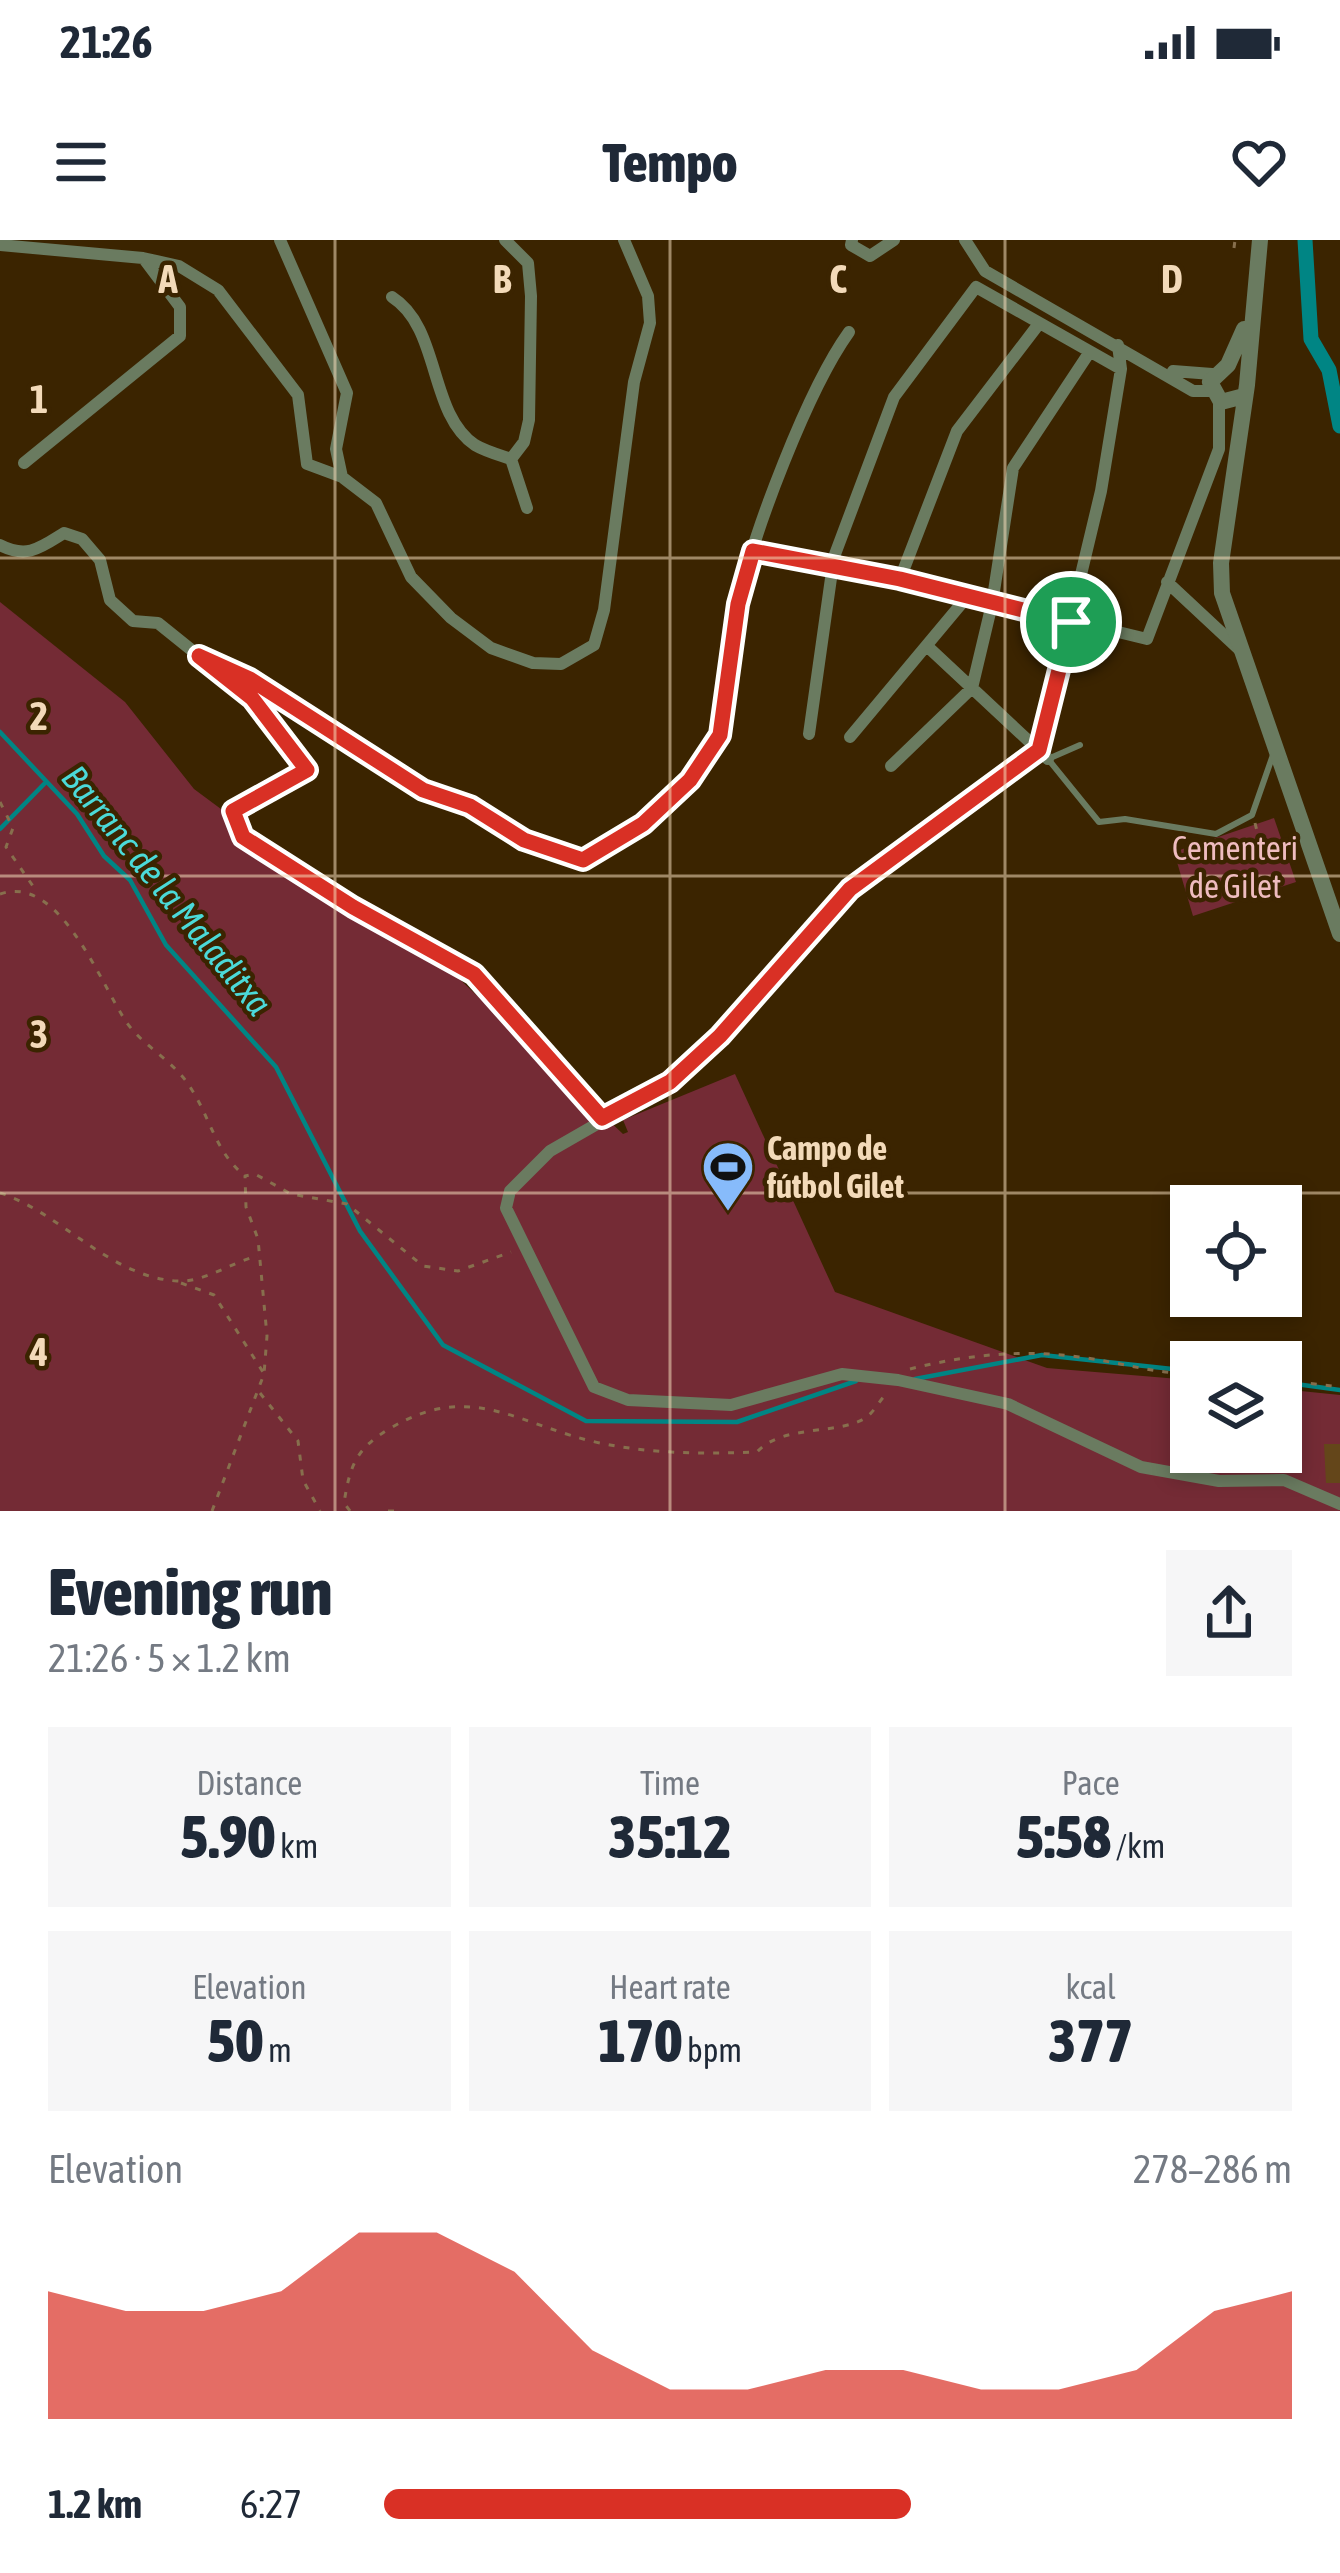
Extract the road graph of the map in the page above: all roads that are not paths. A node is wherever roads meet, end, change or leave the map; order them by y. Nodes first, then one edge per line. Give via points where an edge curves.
1 (280, 240) edge
2 (505, 240) edge
3 (624, 240) edge
4 (852, 240) edge
5 (894, 240) edge
6 (965, 240) edge
7 (1260, 240) edge
8 (0, 245) edge
9 (143, 258) junction
10 (392, 297) dead end
11 (1038, 325) junction
12 (849, 332) dead end
13 (1118, 345) junction
14 (1089, 353) junction
15 (1121, 369) junction
16 (1222, 384) junction
17 (511, 459) junction
18 (1233, 460) junction
19 (25, 463) dead end
20 (342, 477) junction
21 (527, 508) dead end
22 (0, 545) edge
23 (753, 551) junction
24 (832, 566) junction
25 (900, 579) junction
26 (1167, 583) junction
27 (967, 597) junction
28 (992, 604) junction
29 (1071, 622) junction
30 (928, 647) junction
31 (1242, 651) junction
32 (199, 656) junction
33 (972, 688) junction
34 (808, 734) dead end
35 (850, 737) dead end
36 (1080, 745) dead end
37 (1275, 749) junction
38 (1043, 755) junction
39 (891, 766) dead end
40 (1340, 934) edge
41 (602, 1118) junction
42 (1340, 1504) edge

1 - 20 street via 347,393 335,449
2 - 17 street via 528,262 531,296 529,420
3 - 20 street via 648,296 650,323 594,645 561,664 491,648 411,577 376,503
4 - 5 street via 870,256
6 - 13 street via 985,271
7 - 16 street via 1253,306
8 - 9 street
9 - 19 street via 179,307 181,336
9 - 20 street via 179,266 218,290 298,395 307,464
10 - 17 street via 425,344 458,428
11 - 14 street
11 - 24 street via 976,287 894,397
11 - 25 street via 957,431
12 - 23 street via 826,363
13 - 15 street
13 - 16 street
14 - 15 street
14 - 28 street via 1012,468
15 - 29 street
16 - 18 street
16 - 18 street via 1244,396
16 - 26 street via 1219,449
17 - 21 street
18 - 31 street via 1222,593
22 - 32 street via 16,554 64,533 82,539 100,560 110,600 133,621 158,623
23 - 24 street
23 - 32 street via 720,735 690,780 643,824 583,860 423,790 250,679
24 - 25 street
24 - 34 street
25 - 27 street
26 - 29 street via 1147,639
26 - 31 street
27 - 28 street
27 - 30 street
28 - 29 street
28 - 33 street
29 - 38 street
30 - 33 street
30 - 35 street
31 - 37 street
32 - 41 street via 252,698 307,770 233,811 243,837 474,974
33 - 38 street
33 - 39 street
36 - 38 lane
37 - 38 lane via 1252,815 1216,834 1100,822
37 - 40 street
38 - 41 street via 850,889 720,1036 670,1082
41 - 42 street via 550,1151 509,1191 506,1208 594,1387 628,1400 731,1405 842,1374 947,1390 1008,1404 1142,1467 1220,1481 1284,1480

